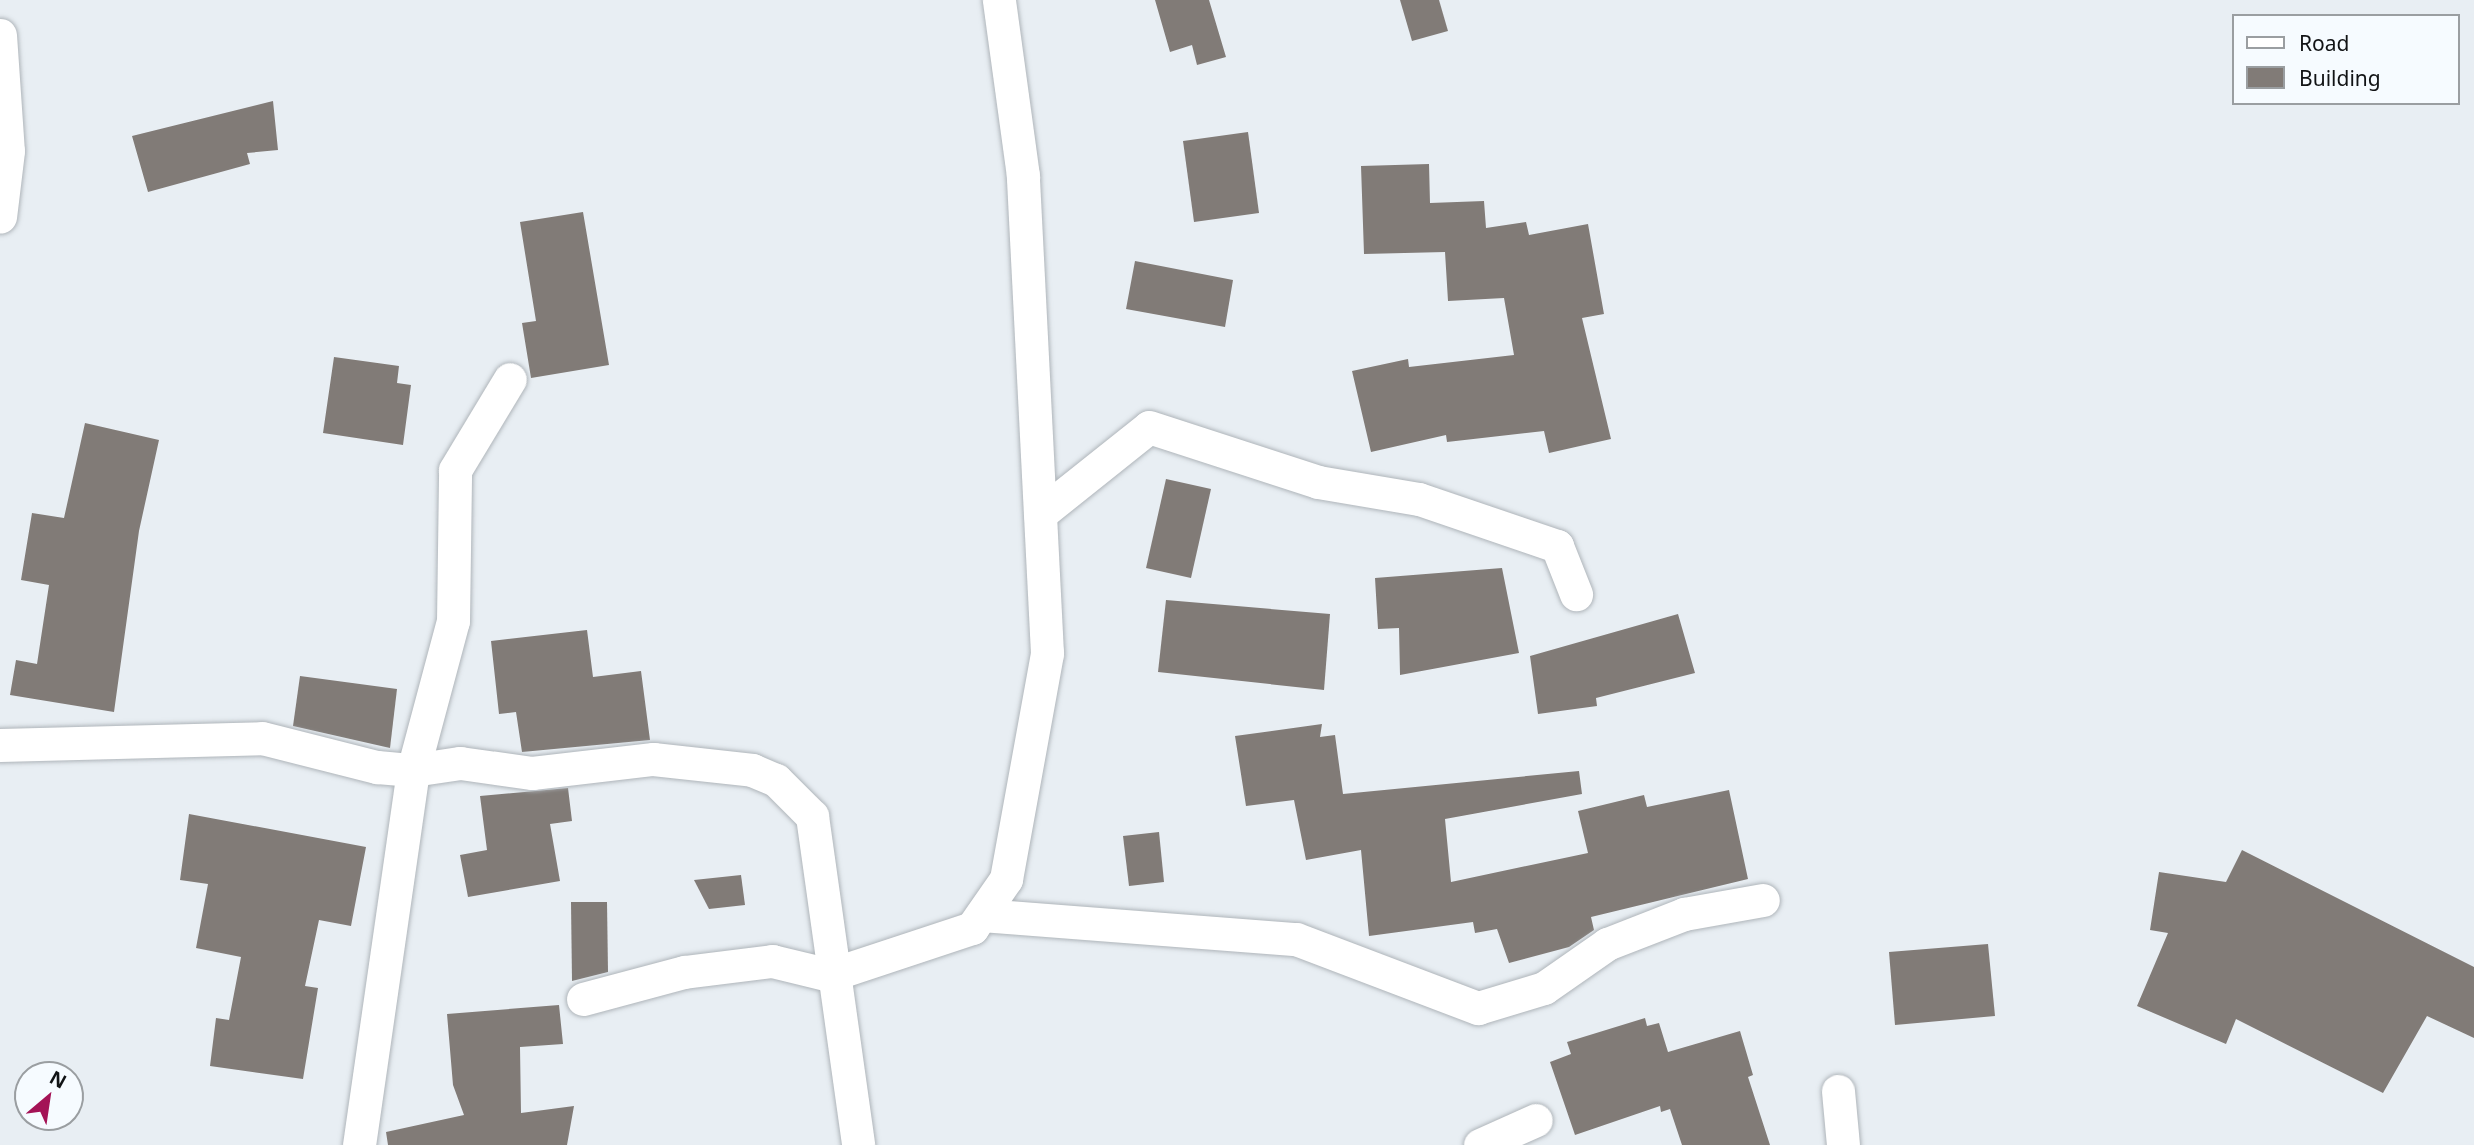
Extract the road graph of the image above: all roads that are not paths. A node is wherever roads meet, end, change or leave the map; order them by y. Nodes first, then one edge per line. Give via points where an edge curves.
1 (999, 0) edge
2 (0, 35) edge
3 (4, 153) edge
4 (0, 216) edge
5 (510, 379) dead end
6 (1040, 514) junction
7 (1576, 594) dead end
8 (0, 746) edge
9 (414, 770) junction
10 (1763, 900) dead end
11 (982, 915) junction
12 (830, 975) junction
13 (583, 999) dead end
14 (1838, 1091) dead end
15 (1536, 1119) dead end
16 (359, 1145) edge
17 (858, 1145) edge
18 (1480, 1145) edge
19 (1843, 1145) edge

1 - 6 street via 1023,176
2 - 3 street
3 - 4 street
5 - 9 street via 455,470 453,621
6 - 7 street via 1149,427 1318,482 1419,499 1557,546
6 - 11 street via 1047,653 1006,879
8 - 9 street via 262,738 377,767
9 - 12 street via 460,763 532,773 653,759 752,770 776,780 812,816 824,872
9 - 16 street
10 - 11 street via 1684,914 1607,944 1544,988 1478,1008 1296,939
11 - 12 street via 959,934
12 - 13 street via 772,961 684,972
12 - 17 street
14 - 19 street
15 - 18 street

